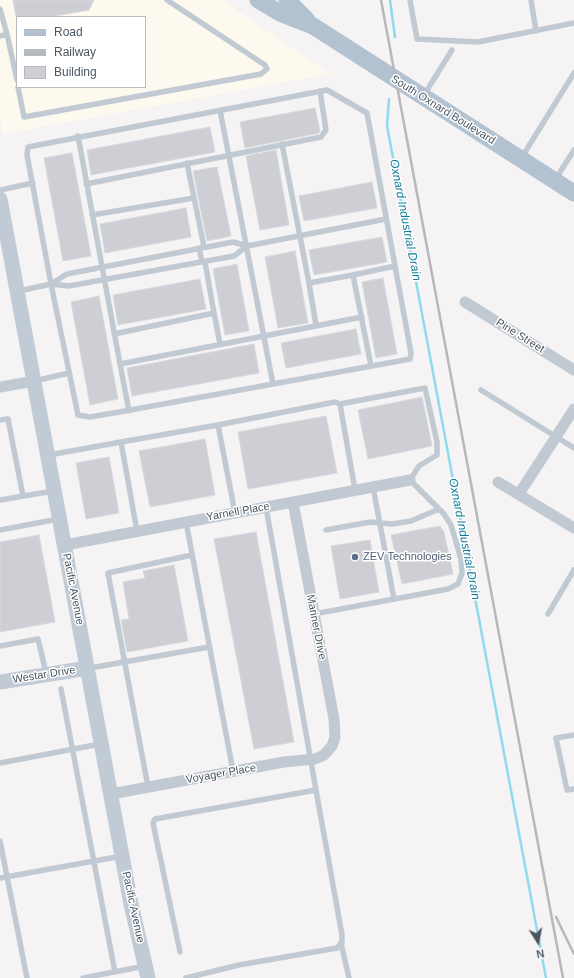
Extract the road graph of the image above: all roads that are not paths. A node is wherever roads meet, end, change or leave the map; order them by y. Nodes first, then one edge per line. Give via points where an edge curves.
1 (167, 0) edge
2 (258, 0) edge
3 (287, 0) edge
4 (410, 0) edge
5 (531, 0) edge
6 (0, 9) edge
7 (574, 23) edge
8 (313, 26) junction
9 (536, 31) junction
10 (8, 34) junction
11 (0, 36) edge
12 (452, 50) dead end
13 (574, 73) edge
14 (16, 75) edge
15 (18, 88) edge
16 (320, 91) junction
17 (423, 97) junction
18 (220, 110) junction
19 (78, 136) junction
20 (282, 144) junction
21 (574, 150) edge
22 (229, 154) junction
23 (520, 159) junction
24 (187, 162) junction
25 (555, 181) junction
26 (33, 183) junction
27 (86, 184) junction
28 (0, 190) edge
29 (573, 190) edge
30 (194, 198) junction
31 (0, 199) edge
32 (92, 215) junction
33 (386, 219) junction
34 (299, 236) junction
35 (247, 246) junction
36 (202, 248) junction
37 (203, 262) junction
38 (395, 266) junction
39 (101, 267) junction
40 (354, 275) junction
41 (104, 280) junction
42 (51, 284) junction
43 (308, 284) junction
44 (18, 291) junction
45 (465, 302) dead end
46 (214, 313) junction
47 (362, 317) junction
48 (316, 325) junction
49 (114, 334) junction
50 (264, 336) junction
51 (220, 344) junction
52 (120, 364) junction
53 (371, 366) junction
54 (574, 370) edge
55 (69, 373) junction
56 (34, 381) junction
57 (273, 384) junction
58 (0, 387) edge
59 (481, 390) dead end
60 (340, 404) junction
61 (574, 409) edge
62 (129, 411) junction
63 (0, 420) edge
64 (218, 425) junction
65 (556, 437) junction
66 (121, 442) junction
67 (574, 448) edge
68 (48, 455) junction
69 (410, 480) junction
70 (498, 482) dead end
71 (373, 487) junction
72 (55, 490) junction
73 (355, 490) junction
74 (519, 494) junction
75 (23, 496) junction
76 (0, 500) edge
77 (293, 502) junction
78 (266, 507) junction
79 (439, 509) junction
80 (235, 513) junction
81 (60, 518) junction
82 (186, 522) junction
83 (380, 523) junction
84 (574, 528) edge
85 (0, 530) edge
86 (326, 530) dead end
87 (137, 531) junction
88 (65, 545) junction
89 (192, 555) junction
90 (574, 570) edge
91 (394, 599) junction
92 (314, 614) junction
93 (548, 614) dead end
94 (0, 646) edge
95 (209, 647) junction
96 (124, 662) junction
97 (88, 668) junction
98 (46, 674) junction
99 (0, 682) edge
100 (61, 689) dead end
101 (574, 735) edge
102 (102, 744) junction
103 (72, 749) junction
104 (328, 751) joint
105 (311, 760) junction
106 (0, 763) edge
107 (233, 771) junction
108 (148, 787) junction
109 (574, 788) edge
110 (316, 790) junction
111 (111, 794) junction
112 (0, 840) edge
113 (123, 856) junction
114 (94, 862) junction
115 (8, 877) junction
116 (0, 878) edge
117 (341, 943) junction
118 (180, 952) dead end
119 (115, 972) junction
120 (147, 972) edge
121 (27, 978) edge
122 (83, 978) edge
123 (186, 978) edge
124 (349, 978) edge

1 - 15 lane via 265,64 266,69 261,74 24,116
2 - 8 main road, South Oxnard Boulevard via 280,13
3 - 8 main road, South Oxnard Boulevard
4 - 9 lane via 417,39 478,42
5 - 9 lane
6 - 10 lane
7 - 9 lane
8 - 17 main road, South Oxnard Boulevard
10 - 11 lane
10 - 14 lane
12 - 17 lane
13 - 23 lane
16 - 18 lane
16 - 20 lane via 326,130 324,134 321,137
16 - 33 lane via 327,90 367,113
17 - 23 main road, South Oxnard Boulevard
18 - 19 lane
18 - 22 lane
19 - 26 lane via 28,147 27,155
19 - 27 lane
20 - 22 lane
20 - 34 lane
21 - 25 lane
22 - 24 lane
22 - 35 lane
23 - 25 main road, South Oxnard Boulevard
24 - 27 lane
24 - 30 lane
25 - 29 main road, South Oxnard Boulevard
26 - 28 lane
26 - 42 lane
27 - 32 lane
30 - 32 lane
30 - 36 lane
31 - 44 street, Pacific Avenue
32 - 39 lane
33 - 34 lane
33 - 38 lane
34 - 35 lane
34 - 43 lane
35 - 36 lane via 234,242
35 - 37 lane via 234,256
35 - 50 lane
36 - 37 lane
36 - 39 lane
37 - 41 lane
37 - 46 lane
38 - 40 lane
38 - 53 lane via 410,359
39 - 41 lane
39 - 42 lane via 67,274
40 - 43 lane
40 - 47 lane
41 - 42 lane via 69,286
41 - 49 lane
42 - 44 lane
42 - 55 lane
43 - 48 lane
44 - 56 street, Pacific Avenue
45 - 54 street, Pine Street
46 - 49 lane
46 - 51 lane
47 - 48 lane
47 - 53 lane
48 - 50 lane
49 - 52 lane
50 - 51 lane
50 - 57 lane
51 - 52 lane
52 - 62 lane
53 - 57 lane
55 - 56 lane
55 - 62 lane via 78,415 90,417
56 - 58 street
56 - 68 street, Pacific Avenue
57 - 62 lane
59 - 65 lane
60 - 64 lane via 335,402
60 - 69 lane via 425,388 438,442 437,456 420,466
60 - 73 lane
61 - 65 street
63 - 75 lane via 8,419
64 - 66 lane
64 - 80 lane
65 - 67 lane
65 - 74 street
66 - 68 lane
66 - 87 lane
68 - 72 street, Pacific Avenue
69 - 71 street, Yarnell Place
69 - 79 lane
70 - 74 street
71 - 73 street, Yarnell Place
71 - 83 lane
72 - 75 lane
72 - 81 street, Pacific Avenue
73 - 77 street, Yarnell Place
74 - 84 street
75 - 76 lane
77 - 78 street, Yarnell Place
77 - 92 street, Mariner Drive
78 - 80 street, Yarnell Place
78 - 105 lane
79 - 83 lane via 411,521
79 - 91 lane via 451,525 461,559 462,573 458,584 448,589
80 - 82 street, Yarnell Place
81 - 85 lane
81 - 88 street, Pacific Avenue
82 - 87 street, Yarnell Place
82 - 89 lane
83 - 86 lane via 370,522
83 - 91 lane
87 - 88 street, Yarnell Place
88 - 97 street, Pacific Avenue
89 - 95 lane
89 - 96 lane via 108,573
90 - 93 lane
91 - 92 lane
92 - 104 street, Mariner Drive via 336,729 332,746
94 - 98 lane via 38,639
95 - 96 lane
95 - 107 lane
96 - 97 lane
96 - 108 lane
97 - 98 street, Westar Drive
97 - 102 street, Pacific Avenue
98 - 99 street, Westar Drive
100 - 103 lane
101 - 109 lane via 556,738 567,790
102 - 103 lane
102 - 111 street, Pacific Avenue
103 - 106 lane
103 - 114 lane
104 - 105 street, Voyager Place
105 - 107 street, Voyager Place
105 - 110 lane
107 - 108 street, Voyager Place
108 - 111 street, Voyager Place
110 - 117 lane via 342,935
110 - 118 lane via 155,819 153,823
111 - 113 street, Pacific Avenue
112 - 115 lane
113 - 114 lane
113 - 120 street, Pacific Avenue
114 - 115 lane
114 - 119 lane
115 - 116 lane
115 - 121 lane
117 - 123 lane via 337,948 239,965
117 - 124 lane
119 - 120 lane
119 - 122 lane

